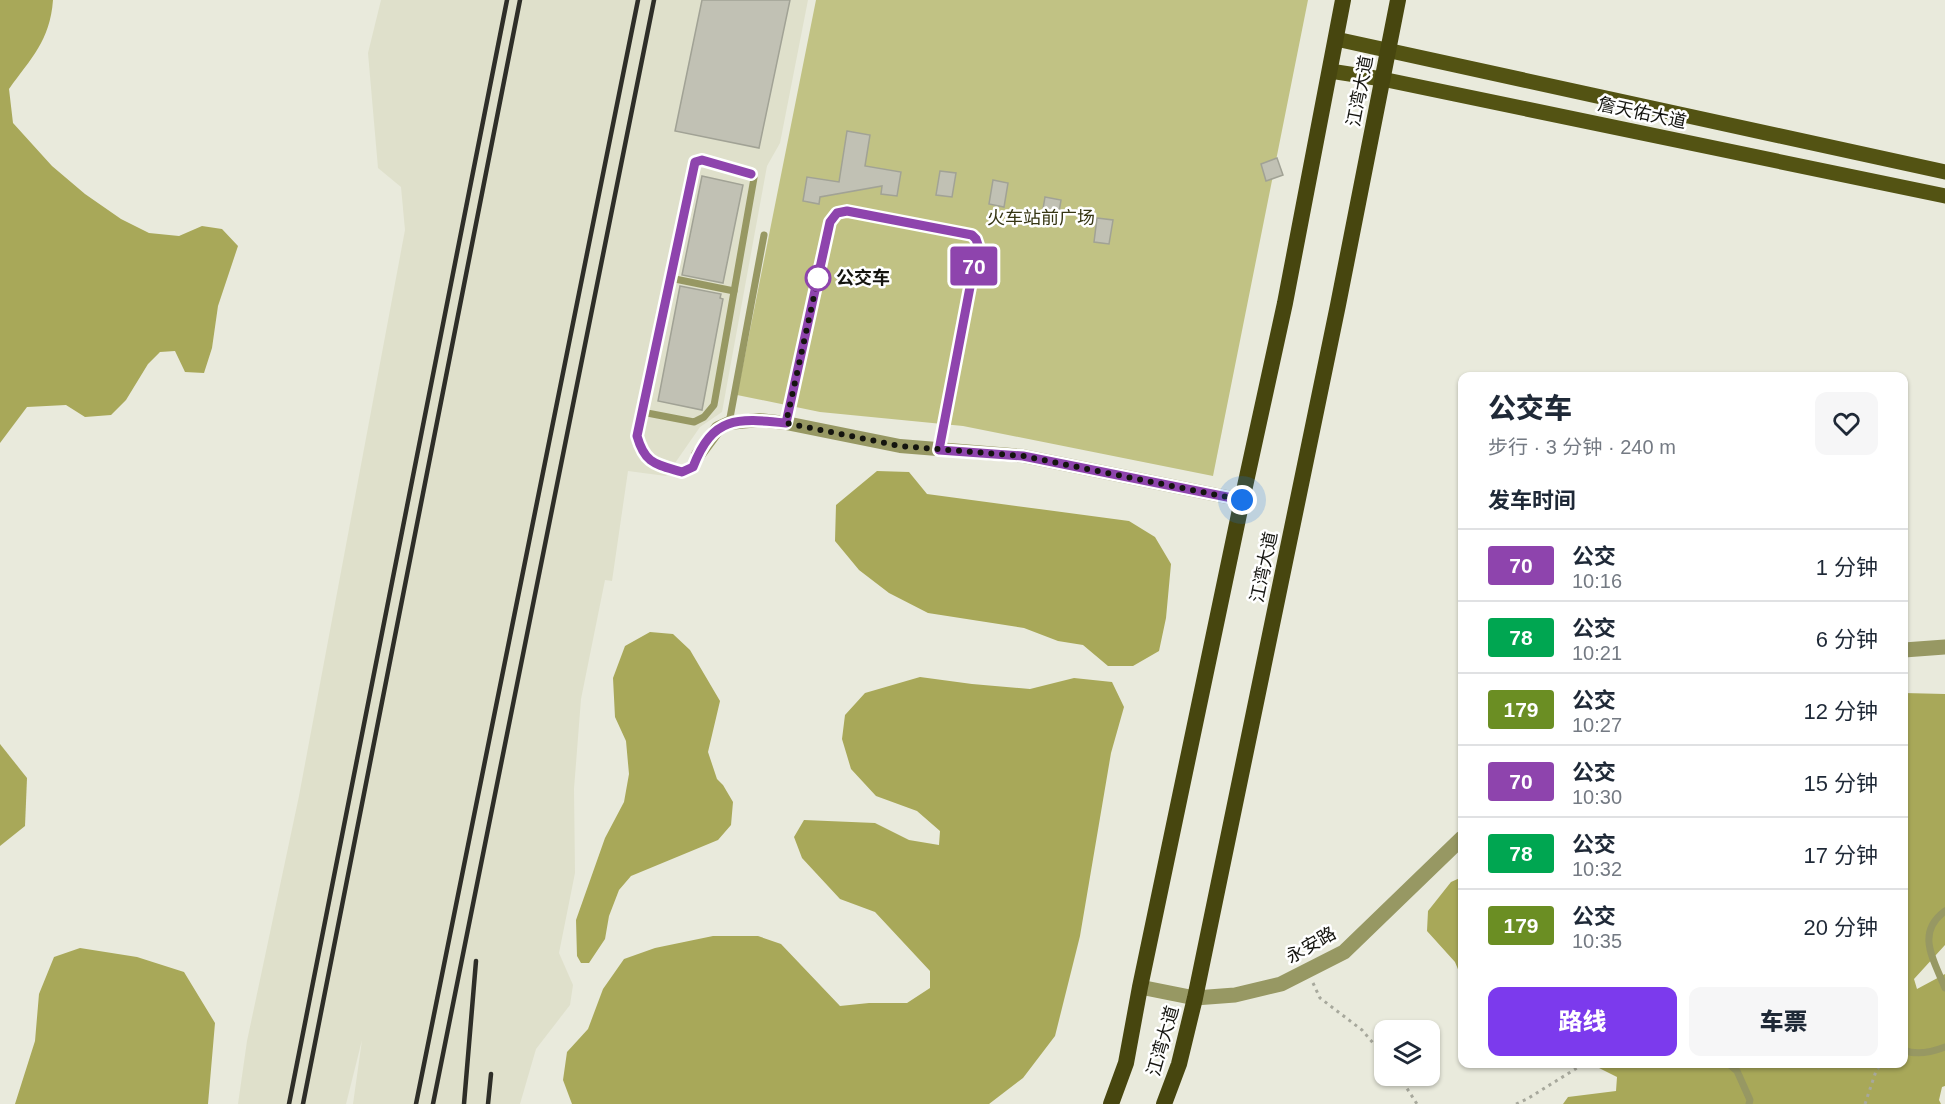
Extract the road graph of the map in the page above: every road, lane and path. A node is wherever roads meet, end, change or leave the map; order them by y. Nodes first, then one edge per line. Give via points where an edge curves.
1 (1343, 0) edge
2 (1398, 0) edge
3 (1336, 39) junction
4 (1388, 50) junction
5 (1330, 71) junction
6 (1383, 79) junction
7 (1945, 172) edge
8 (1945, 196) edge
9 (764, 236) dead end
10 (670, 278) junction
11 (734, 291) junction
12 (642, 412) junction
13 (729, 423) junction
14 (786, 423) junction
15 (939, 450) junction
16 (698, 455) joint
17 (1242, 500) junction
18 (1945, 646) edge
19 (1908, 650) edge
20 (1458, 842) edge
21 (1945, 911) edge
22 (1307, 971) junction
23 (1140, 987) junction
24 (1945, 988) edge
25 (1196, 998) junction
26 (1374, 1044) edge
27 (1945, 1047) edge
28 (1908, 1052) edge
29 (1577, 1068) edge
30 (1734, 1068) edge
31 (1878, 1068) edge
32 (1405, 1086) edge
33 (1111, 1104) edge
34 (1164, 1104) edge
35 (1417, 1104) edge
36 (1516, 1104) edge
37 (1749, 1104) edge
38 (1865, 1104) edge

1 - 3 highway, 江湾大道
2 - 4 highway, 江湾大道
3 - 4 main road, 詹天佑大道
3 - 5 highway, 江湾大道
4 - 6 highway, 江湾大道
4 - 7 main road, 詹天佑大道
5 - 6 main road, 詹天佑大道
5 - 17 highway, 江湾大道
6 - 8 main road, 詹天佑大道
6 - 25 highway, 江湾大道
9 - 13 lane
10 - 11 lane
10 - 11 lane via 695,162 702,160 754,178
10 - 12 lane
11 - 12 lane via 714,405 705,417 694,422
12 - 16 lane via 637,436 642,454 657,465 682,472 693,467
13 - 14 street
13 - 16 street via 718,428
14 - 15 street
14 - 15 lane via 830,222 837,213 847,211 972,235 976,239 978,245
15 - 17 street via 1023,456
17 - 23 highway, 江湾大道
18 - 19 street
20 - 22 street, 永安路 via 1344,952
21 - 24 lane via 1928,936 1928,946
22 - 25 street, 永安路 via 1281,984 1235,995
22 - 26 path via 1320,998
23 - 25 street, 永安路
23 - 33 highway, 江湾大道 via 1126,1063
25 - 34 highway, 江湾大道
27 - 28 lane via 1931,1053
29 - 36 path
30 - 37 lane
31 - 38 path
32 - 35 path

